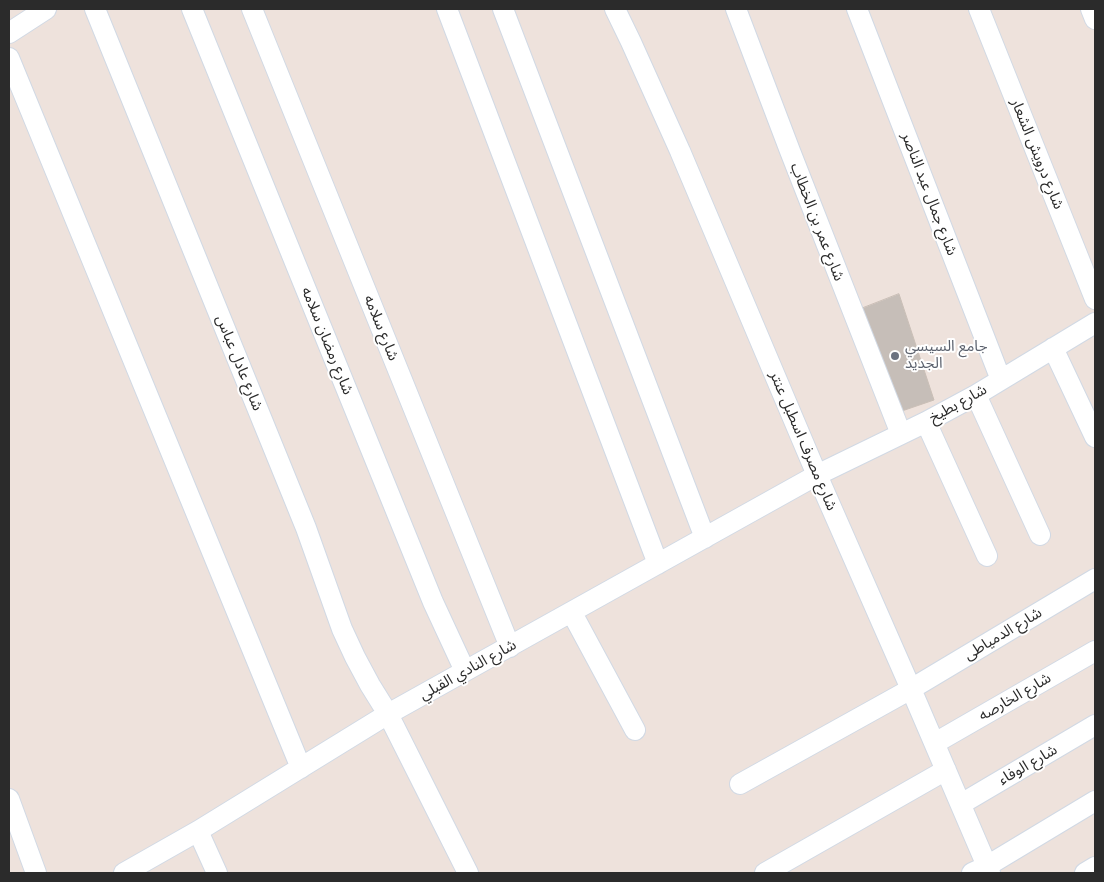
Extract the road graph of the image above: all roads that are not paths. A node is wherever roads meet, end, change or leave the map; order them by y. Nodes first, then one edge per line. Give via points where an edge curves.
1 (46, 9) edge
2 (95, 9) edge
3 (192, 9) edge
4 (252, 9) edge
5 (446, 9) edge
6 (503, 9) edge
7 (615, 9) edge
8 (736, 9) edge
9 (857, 9) edge
10 (979, 9) edge
11 (1091, 9) edge
12 (1095, 19) edge
13 (9, 33) edge
14 (9, 58) edge
15 (1095, 300) edge
16 (1095, 323) edge
17 (1053, 348) junction
18 (1001, 380) junction
19 (976, 395) junction
20 (926, 422) junction
21 (901, 434) junction
22 (1095, 437) edge
23 (816, 475) junction
24 (1040, 535) dead end
25 (706, 538) junction
26 (987, 556) dead end
27 (658, 564) junction
28 (1095, 579) edge
29 (572, 612) junction
30 (510, 646) junction
31 (1095, 651) edge
32 (465, 672) junction
33 (911, 689) junction
34 (388, 714) junction
35 (1095, 725) edge
36 (636, 730) dead end
37 (935, 744) junction
38 (301, 768) junction
39 (946, 770) junction
40 (740, 784) dead end
41 (9, 799) edge
42 (1095, 802) edge
43 (961, 804) junction
44 (198, 831) junction
45 (1095, 867) edge
46 (983, 871) edge
47 (36, 873) edge
48 (124, 873) edge
49 (217, 873) edge
50 (468, 873) edge
51 (765, 873) edge
52 (1085, 873) edge

1 - 13 street
2 - 34 street, شارع عادل عباس via 306,528 342,629
3 - 32 street, شارع رمضان سلامه via 433,602
4 - 30 street, شارع سلامه
5 - 27 street
6 - 25 street
7 - 23 street, شارع مصرف اسطبل عنتر via 680,151
8 - 21 street, شارع عمر بن الخطاب
9 - 18 street, شارع جمال عبد الناصر
10 - 15 street, شارع درويش الشعار
11 - 12 street
14 - 38 street
16 - 17 street, شارع بطيخ
17 - 18 street, شارع بطيخ
17 - 22 street
18 - 19 street, شارع بطيخ
19 - 20 street, شارع بطيخ
19 - 24 street
20 - 21 street, شارع بطيخ
20 - 26 street
21 - 23 street, شارع بطيخ
23 - 25 street, شارع النادي القبلي
23 - 33 street, شارع مصرف اسطبل عنتر
25 - 27 street, شارع النادي القبلي
27 - 29 street, شارع النادي القبلي
28 - 33 street, شارع الدمياطى
29 - 30 street, شارع النادي القبلي
29 - 36 street
30 - 32 street, شارع النادي القبلي
31 - 37 street, شارع الخارصه
32 - 34 street, شارع النادي القبلي
33 - 37 street, شارع مصرف اسطبل عنتر
33 - 40 street, شارع الدمياطى
34 - 38 street, شارع النادي القبلي
34 - 50 street, شارع عادل عباس
35 - 43 street, شارع الوفاء
37 - 39 street, شارع مصرف اسطبل عنتر
38 - 44 street, شارع النادي القبلي
39 - 43 street, شارع مصرف اسطبل عنتر
39 - 51 street
41 - 47 street
42 - 46 street
43 - 46 street, شارع مصرف اسطبل عنتر
44 - 48 street, شارع النادي القبلي
44 - 49 street
45 - 52 street

